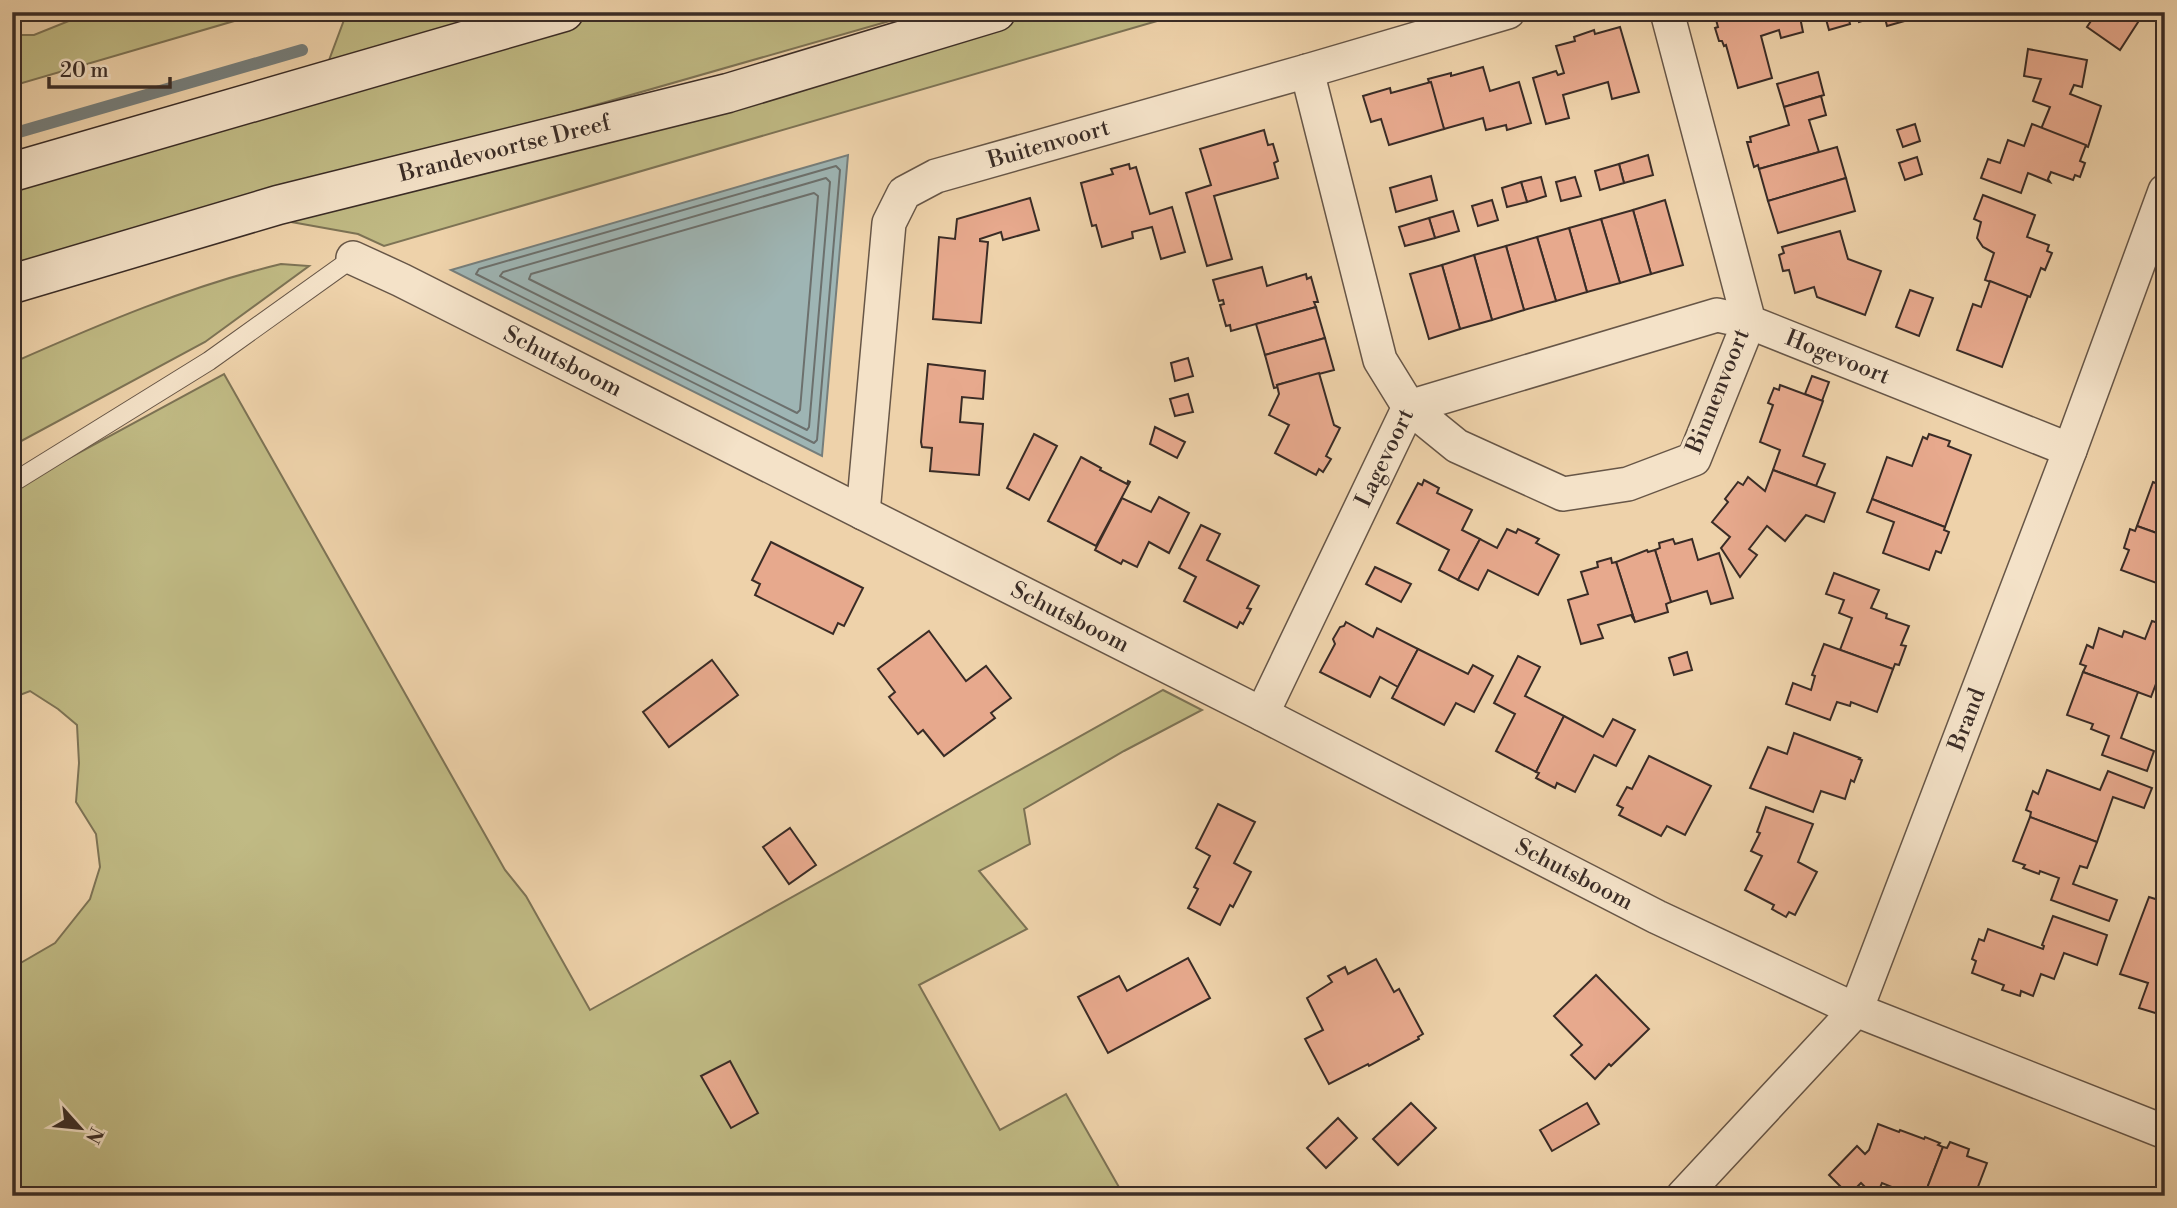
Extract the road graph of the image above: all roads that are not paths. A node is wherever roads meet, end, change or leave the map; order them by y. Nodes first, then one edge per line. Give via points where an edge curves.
1 (564, 12) edge
2 (996, 12) edge
3 (1508, 12) edge
4 (1667, 12) edge
5 (1307, 71) junction
6 (12, 172) edge
7 (2165, 191) edge
8 (353, 258) joint
9 (12, 284) edge
10 (1749, 322) junction
11 (1409, 407) junction
12 (2070, 450) junction
13 (12, 483) edge
14 (863, 513) junction
15 (1262, 714) junction
16 (1856, 1010) junction
17 (2165, 1132) edge
18 (1683, 1196) edge

1 - 6 main road
2 - 9 main road, Brandevoortse Dreef via 728,93 278,205
3 - 5 street, Buitenvoort
4 - 10 street
5 - 11 street, Lagevoort via 1380,359
5 - 14 street, Buitenvoort via 936,176 904,193 889,223
7 - 12 street, Brand
8 - 13 lane, Schutsboom via 209,361
8 - 14 street, Schutsboom
10 - 11 street, Binnenvoort via 1717,315
10 - 11 street, Binnenvoort via 1694,458 1628,484 1563,494 1457,446
10 - 12 street, Hogevoort
11 - 15 street, Lagevoort
12 - 16 street, Brand
14 - 15 street, Schutsboom
15 - 16 street, Schutsboom via 1657,917
16 - 17 street, Schutsboom
16 - 18 street, Brand

